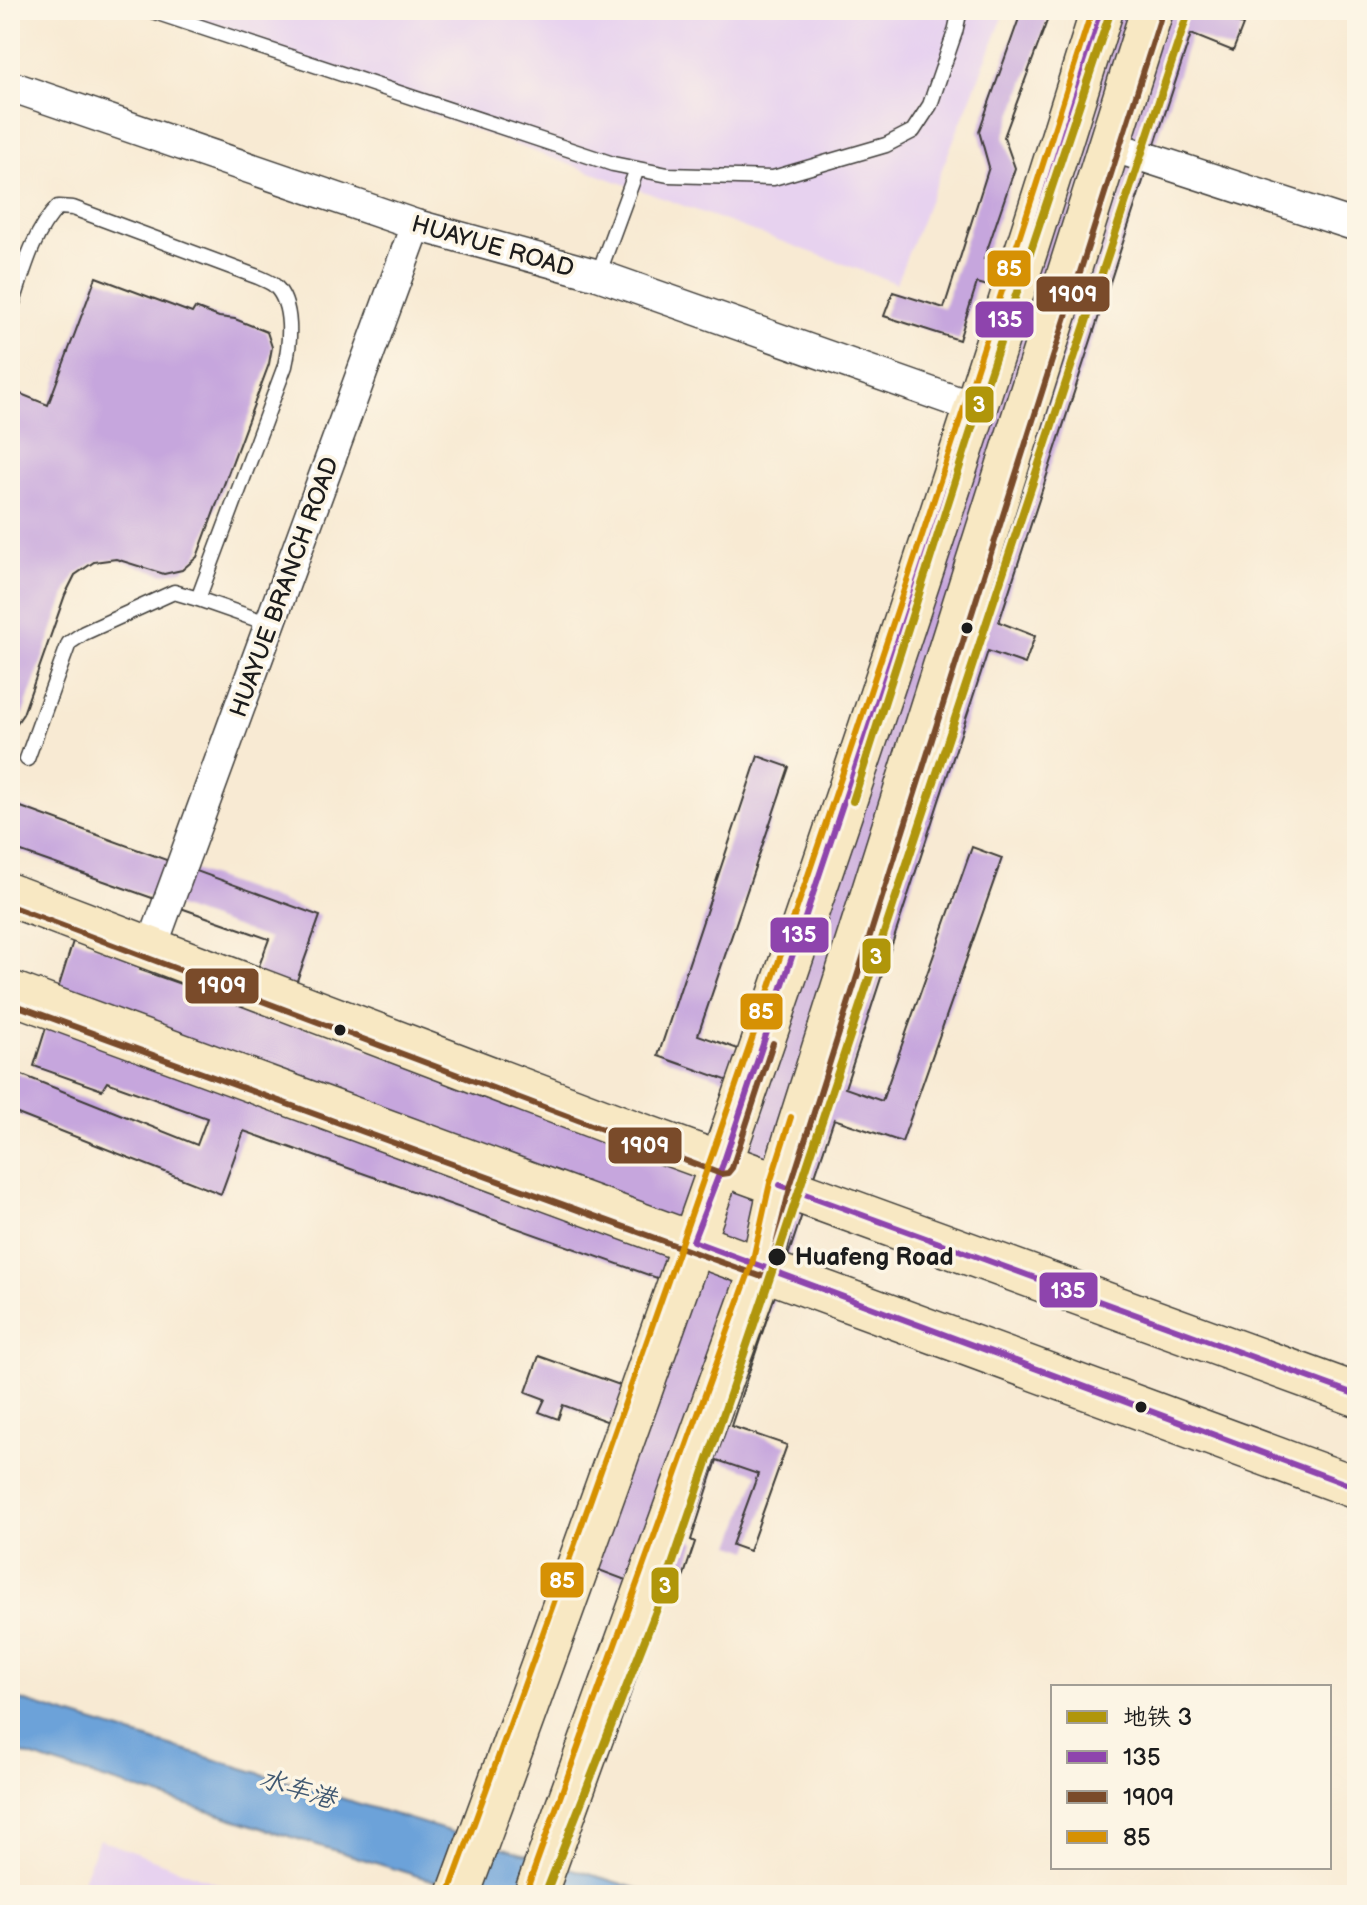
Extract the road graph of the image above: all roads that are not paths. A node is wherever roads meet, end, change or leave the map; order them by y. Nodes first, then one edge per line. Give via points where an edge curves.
1 (149, 10) edge
2 (960, 10) edge
3 (1102, 10) edge
4 (1152, 10) edge
5 (10, 86) edge
6 (1108, 145) junction
7 (637, 169) junction
8 (416, 225) junction
9 (1357, 226) edge
10 (598, 275) junction
11 (10, 312) edge
12 (975, 408) junction
13 (198, 599) junction
14 (270, 624) junction
15 (27, 759) dead end
16 (10, 895) edge
17 (151, 949) junction
18 (10, 992) edge
19 (723, 1164) junction
20 (780, 1185) junction
21 (693, 1241) junction
22 (762, 1267) junction
23 (1357, 1395) edge
24 (1357, 1488) edge
25 (458, 1895) edge
26 (535, 1895) edge

1 - 7 lane via 540,142
2 - 7 lane via 930,105 913,131 886,145 773,178
3 - 12 main road
4 - 6 main road
5 - 8 street, HUAYUE ROAD
6 - 9 street
6 - 20 main road
7 - 10 lane
8 - 10 street, HUAYUE ROAD
8 - 14 street, HUAYUE BRANCH ROAD
10 - 12 street, HUAYUE ROAD
11 - 13 lane via 33,245 58,207 73,208 276,286 287,310 291,339 285,366
12 - 19 main road
13 - 14 lane
13 - 15 lane via 174,592 69,643
14 - 17 street, HUAYUE BRANCH ROAD
16 - 17 main road
17 - 19 main road
18 - 21 main road
19 - 20 main road
19 - 21 main road
20 - 22 main road
20 - 23 main road
21 - 22 main road
21 - 25 main road
22 - 24 main road
22 - 26 main road

